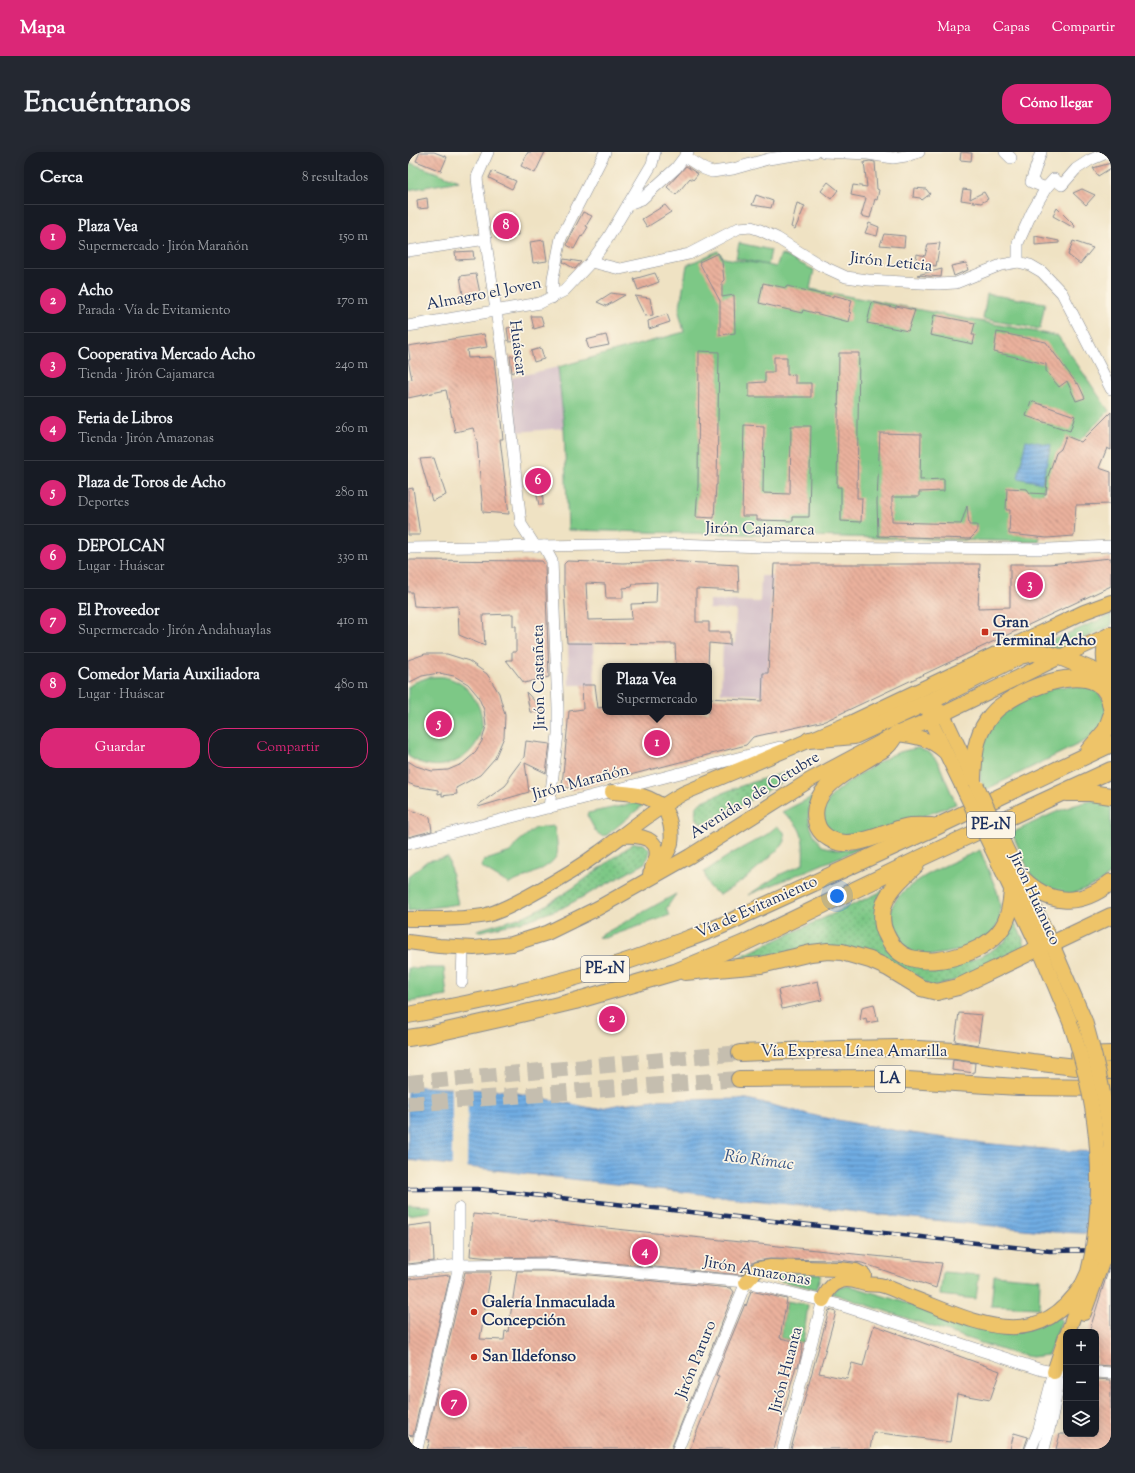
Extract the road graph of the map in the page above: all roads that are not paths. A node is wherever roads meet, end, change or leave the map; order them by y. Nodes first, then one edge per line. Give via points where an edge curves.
1 (488, 152) edge
2 (605, 152) edge
3 (655, 152) edge
4 (815, 152) edge
5 (824, 152) edge
6 (898, 152) edge
7 (919, 152) edge
8 (1041, 152) edge
9 (1109, 152) edge
10 (687, 155) edge
11 (887, 156) junction
12 (1046, 188) junction
13 (628, 204) junction
14 (486, 239) junction
15 (408, 251) edge
16 (591, 262) junction
17 (1018, 262) junction
18 (552, 298) junction
19 (496, 310) junction
20 (408, 326) edge
21 (1111, 389) edge
22 (539, 546) junction
23 (1111, 546) edge
24 (408, 548) edge
25 (1111, 602) edge
26 (1110, 635) edge
27 (1018, 644) junction
28 (1060, 657) junction
29 (1009, 661) junction
30 (1111, 677) edge
31 (928, 702) junction
32 (1111, 708) edge
33 (944, 714) junction
34 (1111, 716) edge
35 (930, 720) junction
36 (896, 734) junction
37 (809, 740) junction
38 (1111, 744) edge
39 (947, 754) junction
40 (1082, 758) junction
41 (1111, 770) edge
42 (972, 785) junction
43 (612, 792) junction
44 (1058, 793) junction
45 (1111, 796) edge
46 (661, 806) junction
47 (549, 808) junction
48 (938, 826) junction
49 (621, 836) junction
50 (408, 844) edge
51 (998, 846) junction
52 (925, 856) junction
53 (1019, 875) junction
54 (644, 882) junction
55 (1111, 882) edge
56 (1012, 891) junction
57 (1111, 916) edge
58 (408, 919) edge
59 (408, 942) edge
60 (439, 946) junction
61 (1045, 946) junction
62 (463, 948) junction
63 (408, 950) edge
64 (675, 972) junction
65 (462, 982) dead end
66 (408, 1015) edge
67 (408, 1038) edge
68 (740, 1053) tunnel mouth
69 (1111, 1054) edge
70 (1032, 1062) junction
71 (1111, 1071) edge
72 (739, 1080) tunnel mouth
73 (1111, 1088) edge
74 (459, 1208) dead end
75 (1097, 1257) junction
76 (459, 1265) junction
77 (408, 1271) edge
78 (746, 1282) junction
79 (1082, 1285) junction
80 (880, 1286) junction
81 (822, 1300) junction
82 (1069, 1329) edge
83 (1078, 1329) edge
84 (1062, 1368) edge
85 (1099, 1372) edge
86 (1111, 1372) edge
87 (417, 1449) edge
88 (678, 1449) edge
89 (783, 1449) edge
90 (1031, 1449) edge
91 (1044, 1449) edge

1 - 14 street, Huáscar via 477,177
2 - 18 street via 561,238
3 - 13 street, Almagro el Joven via 652,164
4 - 10 street via 768,159 712,172 704,169
5 - 11 street
6 - 11 street
7 - 11 street via 893,158
8 - 12 street via 1031,182
9 - 12 street via 1076,169 1062,185 1054,179
10 - 13 street via 642,199
12 - 17 street via 1018,242
13 - 16 street, Almagro el Joven
14 - 15 street
14 - 19 street, Huáscar
16 - 17 street, Jirón Leticia via 620,269 689,254 745,227 760,230 777,238 820,265 846,277 861,279 956,283 987,269
16 - 18 street, Almagro el Joven via 564,292
17 - 21 street via 1042,272 1062,293
18 - 19 street, Almagro el Joven via 540,303
19 - 20 street, Almagro el Joven
19 - 22 street, Huáscar via 521,524
22 - 23 street, Jirón Cajamarca via 676,544 1050,549
22 - 24 street, Jirón Cajamarca
22 - 47 street, Jirón Castañeta via 552,560 558,708 558,734
25 - 27 main road, Avenida 9 de Octubre
26 - 28 main road, Avenida 9 de Octubre
26 - 30 highway via 1104,655
27 - 29 main road
27 - 37 main road, Avenida 9 de Octubre
28 - 29 highway via 1033,653
28 - 30 highway
28 - 33 main road, Avenida 9 de Octubre
29 - 31 highway
31 - 33 main road, Jirón Huánuco
31 - 35 main road, Jirón Huánuco
31 - 37 highway via 854,736
32 - 42 highway via 1103,688 1087,679 1077,678 1056,681 1004,703 986,722 980,734
33 - 35 main road, Avenida 9 de Octubre
33 - 42 main road, Jirón Huánuco
34 - 40 highway via 1106,730
35 - 36 main road, Avenida 9 de Octubre
35 - 39 main road, Jirón Huánuco
36 - 39 main road via 925,739
36 - 48 highway via 887,747 842,776 821,795 815,807 815,819 820,831 830,840 846,843 907,826
36 - 54 main road, Avenida 9 de Octubre via 810,780
37 - 43 street, Jirón Marañón
37 - 46 main road, Avenida 9 de Octubre via 684,793
38 - 40 highway, Vía de Evitamiento / PE-1N
39 - 42 main road, Jirón Huánuco
40 - 48 highway, Vía de Evitamiento / PE-1N
41 - 44 highway, Vía de Evitamiento / PE-1N
42 - 51 main road, Jirón Huánuco, bridge
43 - 46 main road via 638,794 650,798
43 - 47 street, Jirón Marañón
44 - 45 highway
44 - 52 highway, Vía de Evitamiento / PE-1N
46 - 49 main road, Avenida 9 de Octubre
46 - 54 main road via 670,826 672,840 666,855
47 - 50 street, Jirón Marañón
48 - 66 highway, Vía de Evitamiento / PE-1N via 729,923 651,953 572,980
49 - 54 main road via 643,837 655,846 658,854
49 - 58 main road, Avenida 9 de Octubre via 564,877 507,907 486,915
51 - 53 main road, Jirón Huánuco
51 - 56 main road, Jirón Huánuco
52 - 56 highway via 894,887 885,902 882,917 889,941 897,951 910,958 924,961 939,960 984,946 996,937 1005,924
52 - 64 highway, Vía de Evitamiento / PE-1N via 742,944
53 - 55 highway via 1038,891 1066,900 1088,896
53 - 61 main road, Jirón Huánuco
54 - 62 main road, Avenida 9 de Octubre via 547,933 512,944
56 - 61 main road, Jirón Huánuco
57 - 61 highway
59 - 60 main road, Avenida 9 de Octubre
60 - 62 main road, Avenida 9 de Octubre
60 - 63 main road
61 - 64 highway via 958,987 937,992 920,988 870,960 842,952 811,953 760,965
61 - 75 main road, Jirón Huánuco, bridge via 1080,1050 1090,1091 1099,1168
61 - 75 main road, Jirón Huánuco, bridge via 1085,1021 1097,1063 1108,1120 1111,1150 1110,1201
62 - 65 street
64 - 67 highway, Vía de Evitamiento / PE-1N via 574,1001
68 - 70 highway, Vía Expresa Línea Amarilla / LA via 899,1048 956,1051
69 - 70 highway via 1068,1056
70 - 71 highway, Vía Expresa Línea Amarilla / LA
72 - 73 highway, Vía Expresa Línea Amarilla / LA via 876,1078 1018,1088
74 - 76 street
75 - 79 main road, Jirón Huánuco
75 - 83 main road, Jirón Huánuco via 1096,1281
76 - 77 street, Jirón Amazonas
76 - 78 street, Jirón Amazonas via 546,1264
76 - 87 street
78 - 80 main road via 758,1269 771,1267 839,1269 875,1279
78 - 81 street, Jirón Amazonas
78 - 88 street, Jirón Paruro
79 - 80 main road via 1075,1296 1053,1316 1024,1327 1008,1328 966,1318
79 - 82 main road, Jirón Huánuco
80 - 81 main road via 842,1280 830,1287
81 - 84 street, Jirón Amazonas via 1042,1370
81 - 89 street, Jirón Huanta
84 - 90 street
84 - 91 street
85 - 86 street

